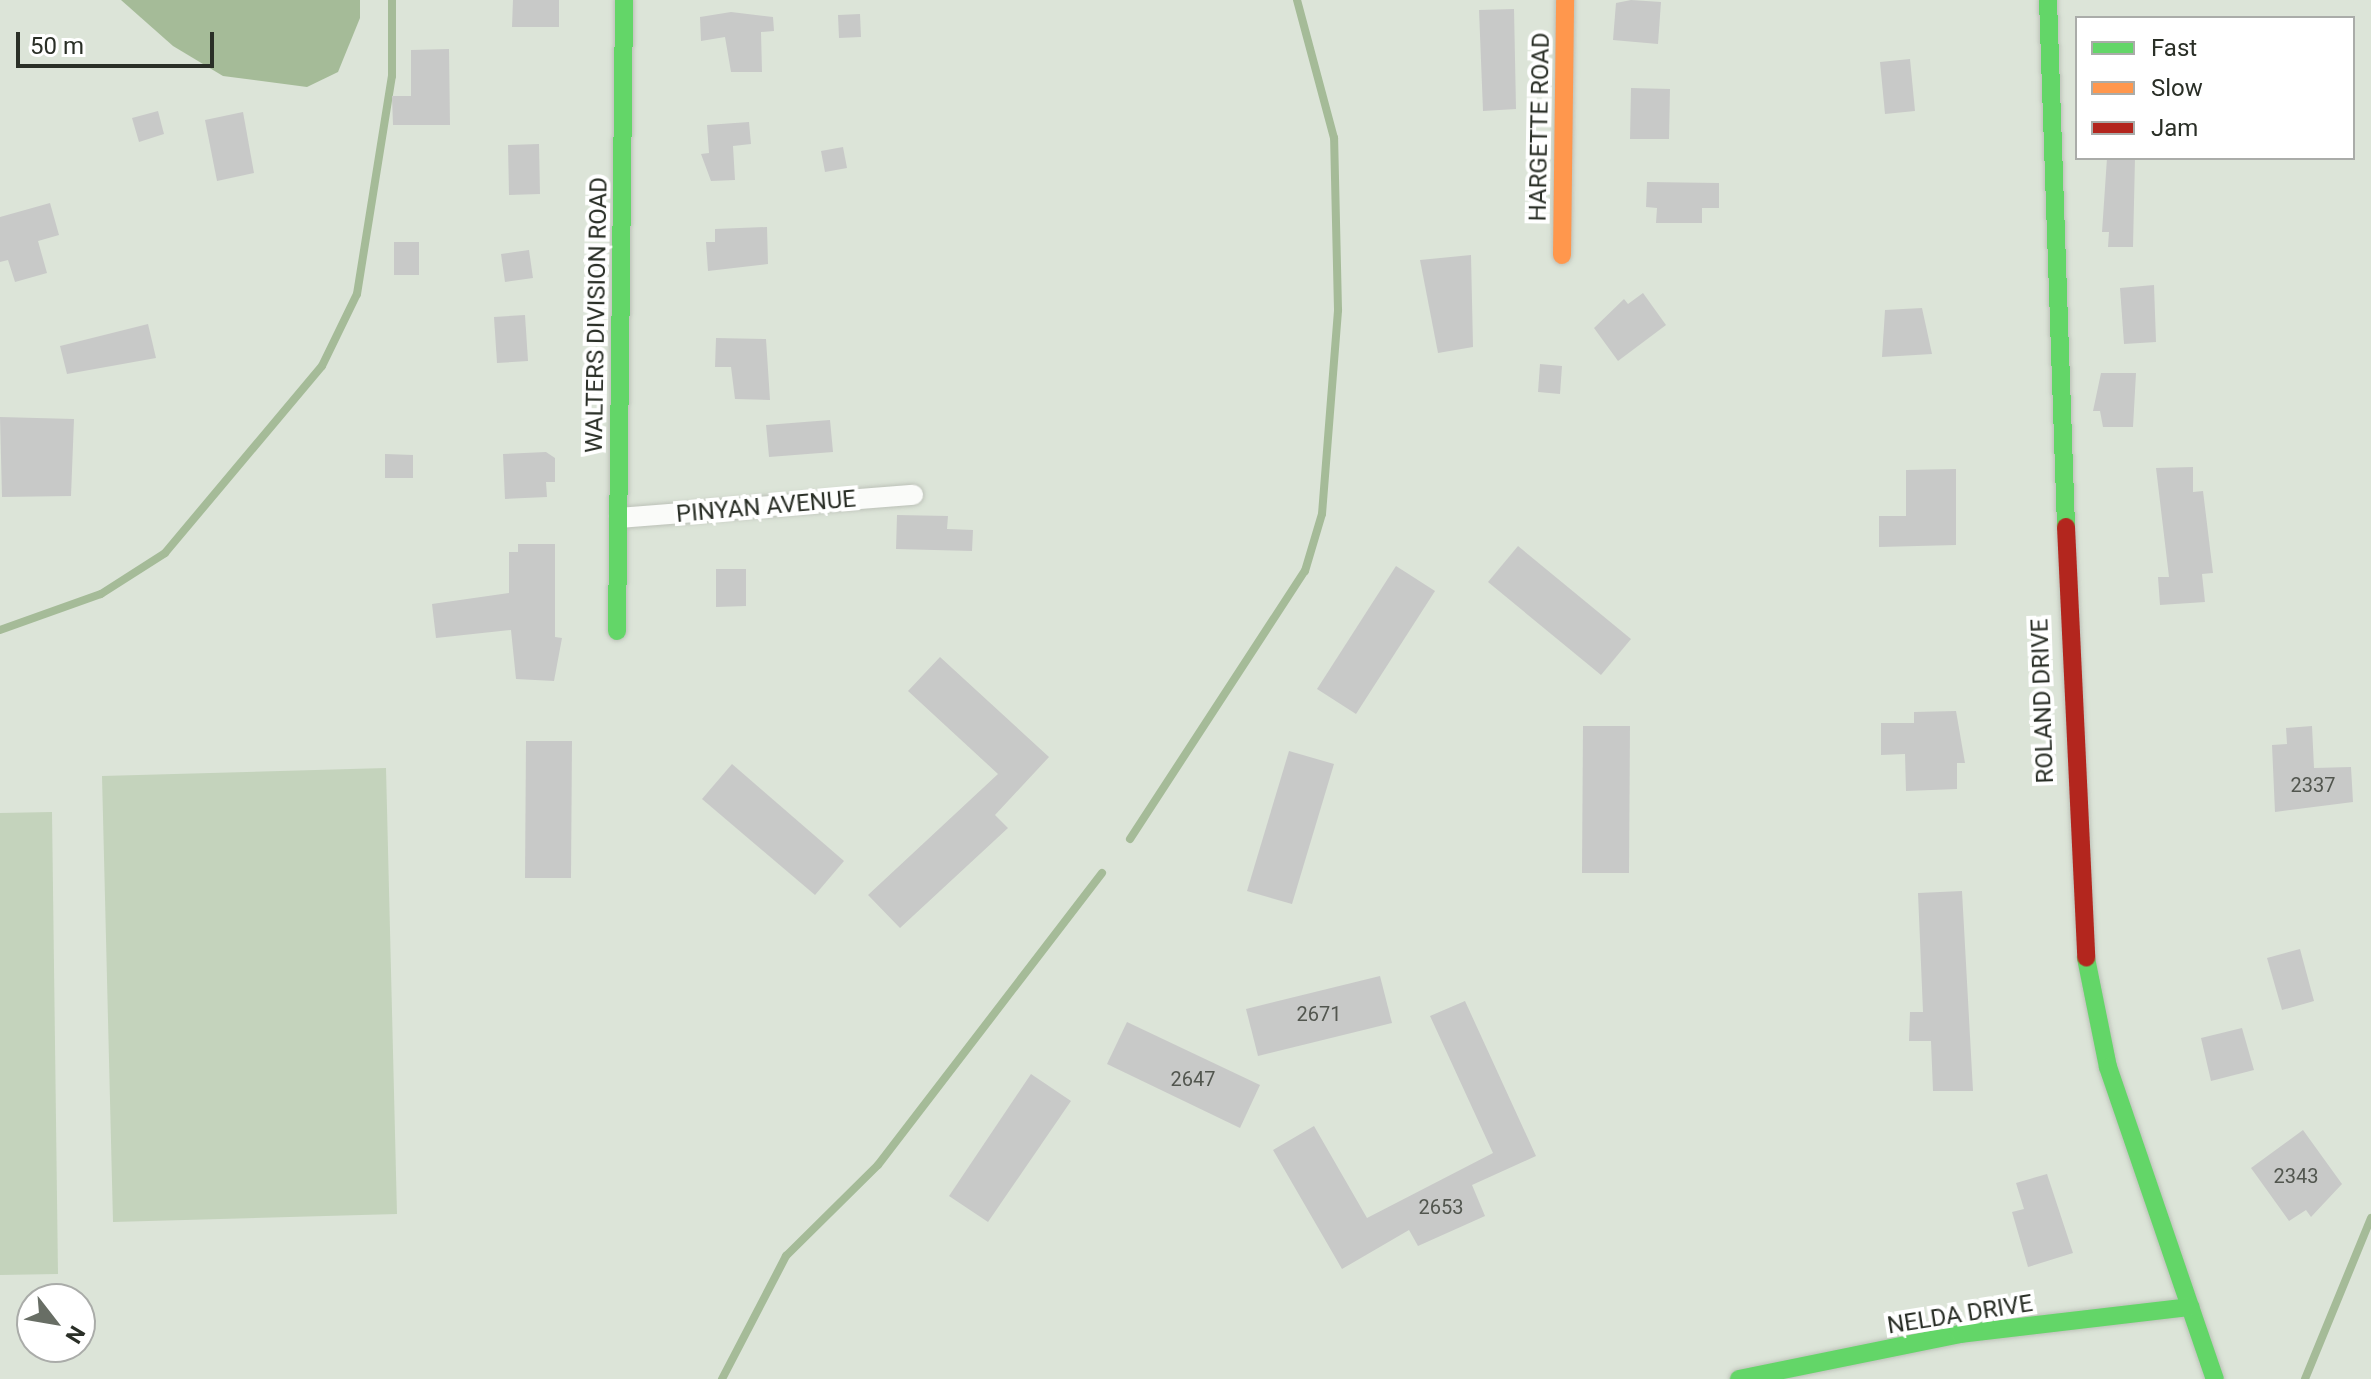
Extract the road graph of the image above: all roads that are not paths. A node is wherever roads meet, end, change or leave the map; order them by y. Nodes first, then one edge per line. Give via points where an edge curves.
1 (624, 0) edge
2 (1565, 0) edge
3 (2048, 0) edge
4 (1562, 255) dead end
5 (913, 495) dead end
6 (619, 518) junction
7 (617, 631) dead end
8 (2190, 1307) junction
9 (1739, 1379) edge
10 (2215, 1379) edge

1 - 6 street, WALTERS DIVISION ROAD
2 - 4 street, HARGETTE ROAD
3 - 8 street, ROLAND DRIVE via 2079,926 2108,1067
5 - 6 street, PINYAN AVENUE
6 - 7 street, WALTERS DIVISION ROAD
8 - 9 street, NELDA DRIVE via 1960,1334
8 - 10 street, ROLAND DRIVE

